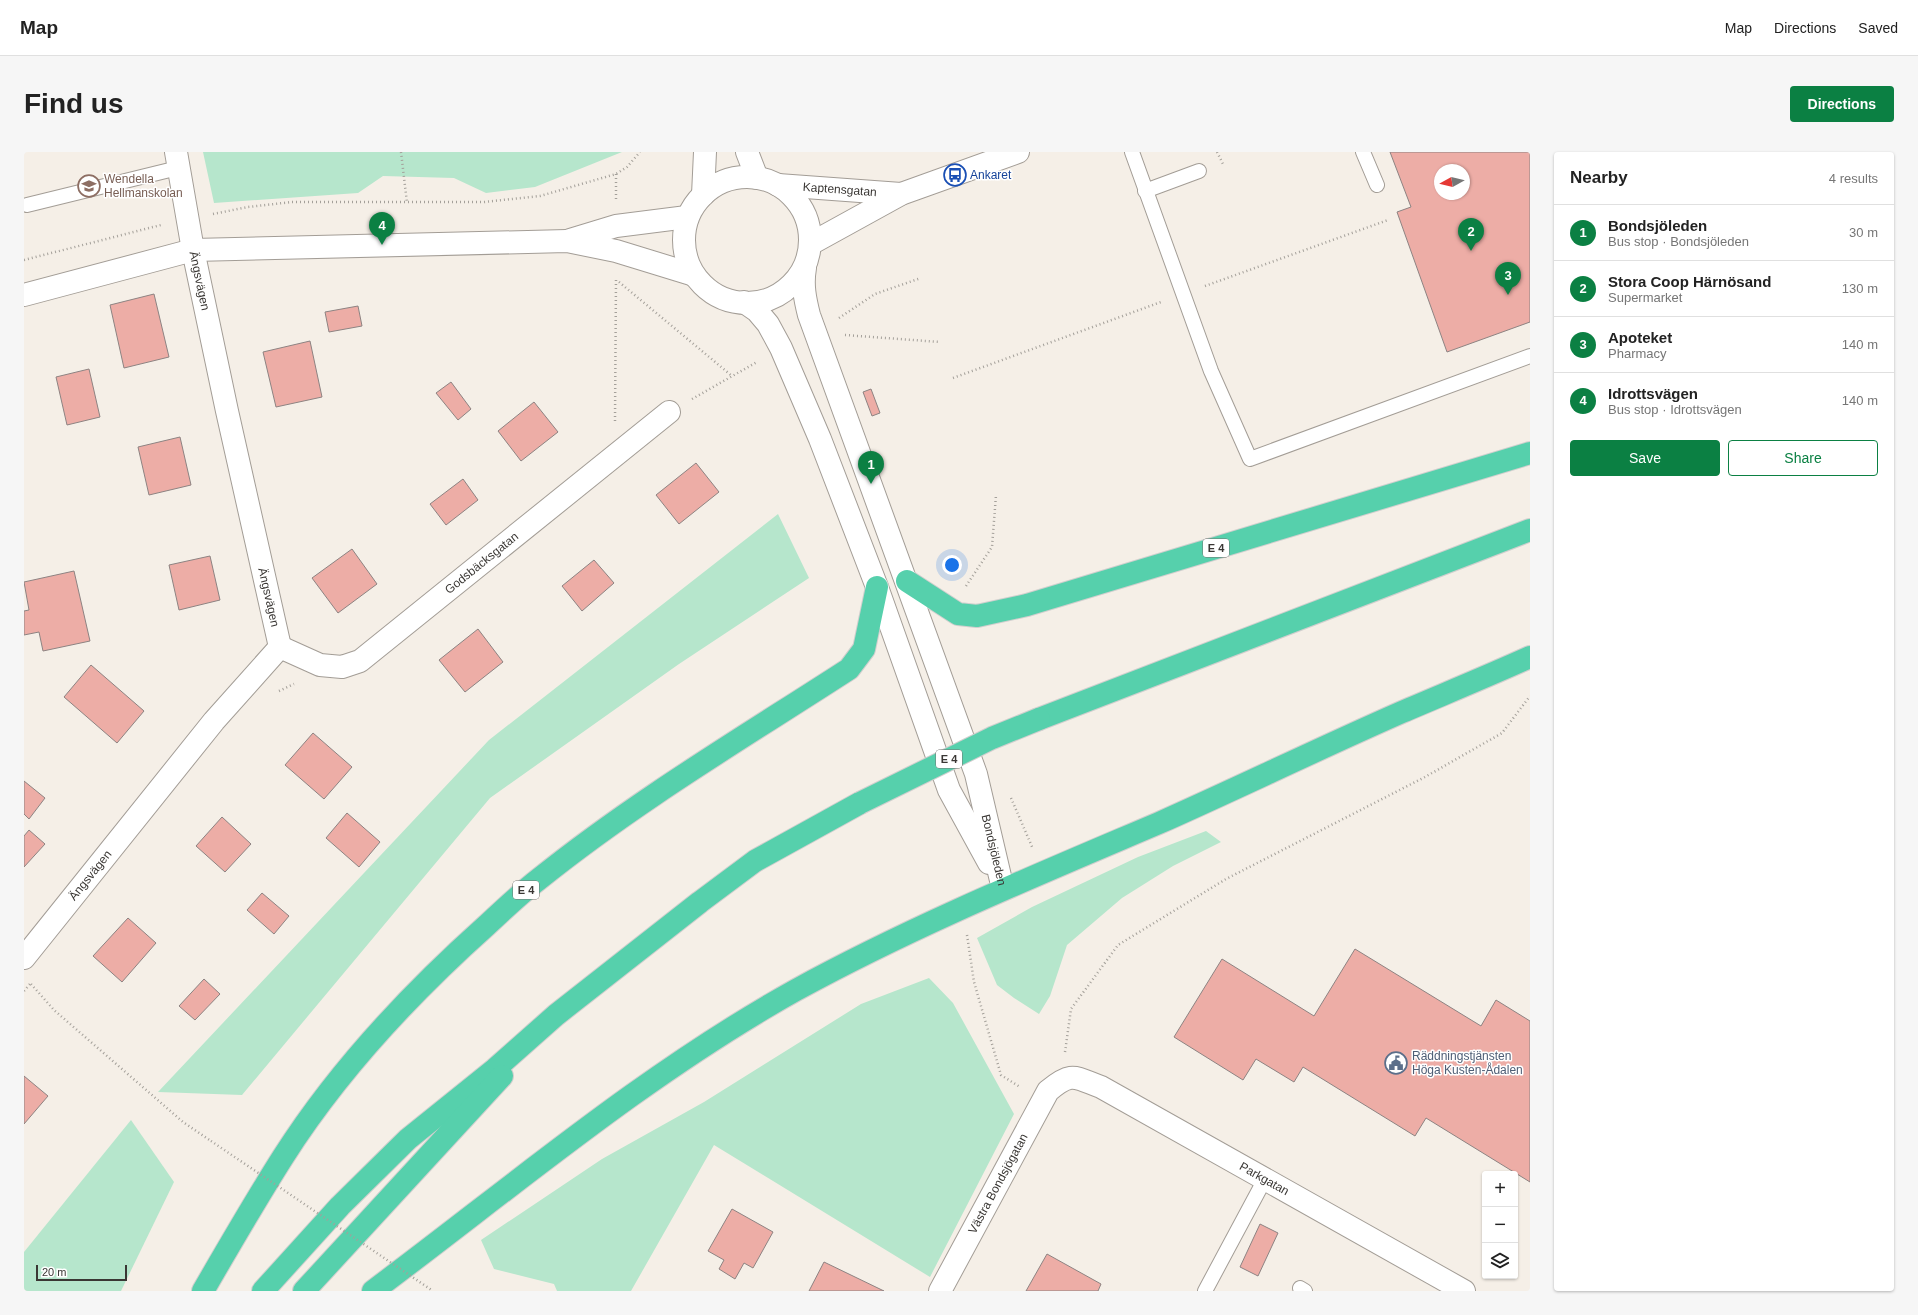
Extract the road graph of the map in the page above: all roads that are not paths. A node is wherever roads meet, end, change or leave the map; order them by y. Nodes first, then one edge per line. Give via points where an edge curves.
1 (704, 152) edge
2 (747, 152) edge
3 (1018, 152) edge
4 (1132, 152) edge
5 (1362, 152) edge
6 (177, 160) edge
7 (1199, 170) dead end
8 (757, 178) junction
9 (778, 185) junction
10 (1377, 185) dead end
11 (1145, 191) junction
12 (703, 194) junction
13 (901, 194) junction
14 (27, 205) dead end
15 (687, 217) junction
16 (567, 241) junction
17 (812, 242) junction
18 (193, 250) junction
19 (805, 268) junction
20 (691, 274) junction
21 (24, 295) edge
22 (744, 302) junction
23 (1530, 356) edge
24 (669, 412) dead end
25 (1530, 454) edge
26 (1530, 530) edge
27 (907, 581) junction
28 (877, 586) junction
29 (280, 647) junction
30 (1530, 657) edge
31 (1002, 889) junction
32 (26, 967) edge
33 (556, 1015) junction
34 (1061, 1080) joint
35 (1265, 1179) junction
36 (203, 1291) edge
37 (262, 1291) edge
38 (304, 1291) edge
39 (373, 1291) edge
40 (940, 1291) edge
41 (1205, 1291) edge
42 (1464, 1291) edge

1 - 12 street
2 - 8 street
3 - 13 street, Kaptensgatan
4 - 11 lane
5 - 10 lane
6 - 14 lane
6 - 18 street, Ängsvägen
7 - 11 lane
8 - 9 street
8 - 12 street via 733,180 717,185
9 - 13 street, Kaptensgatan
9 - 17 street via 802,206 809,221
11 - 23 lane via 1211,371 1250,459
12 - 15 street
13 - 17 street, Kaptensgatan
15 - 16 street via 616,226
15 - 20 street via 682,248
16 - 18 street
16 - 20 street via 616,251
17 - 19 street
18 - 21 street
18 - 29 street, Ängsvägen
19 - 22 street via 791,286 782,292 766,299
19 - 27 street, Bondsjöleden via 804,296 811,321
20 - 22 street via 716,295
22 - 28 street, Bondsjöleden via 757,311 768,324 781,348 820,439
24 - 29 street, Godsbäcksgatan via 360,661 342,667 320,665
25 - 27 highway, E 4 via 1027,605 977,616 958,614
26 - 33 highway, E 4, bridge via 992,738 860,803 755,861
27 - 31 street, Bondsjöleden via 976,774
28 - 31 street, Bondsjöleden via 949,790
28 - 36 highway, E 4 via 864,649 849,669 688,772 597,834 536,880 448,960 390,1020 283,1156
29 - 32 street, Ängsvägen via 214,721
30 - 31 highway via 1162,822
31 - 39 highway via 873,950 728,1031 655,1079 592,1125
33 - 37 highway, E 4 via 495,1069 408,1139 340,1206
33 - 38 highway, E 4
34 - 35 street, Parkgatan via 1076,1078 1101,1087
34 - 40 street, Västra Bondsjögatan via 1048,1091
35 - 41 lane
35 - 42 street, Parkgatan

